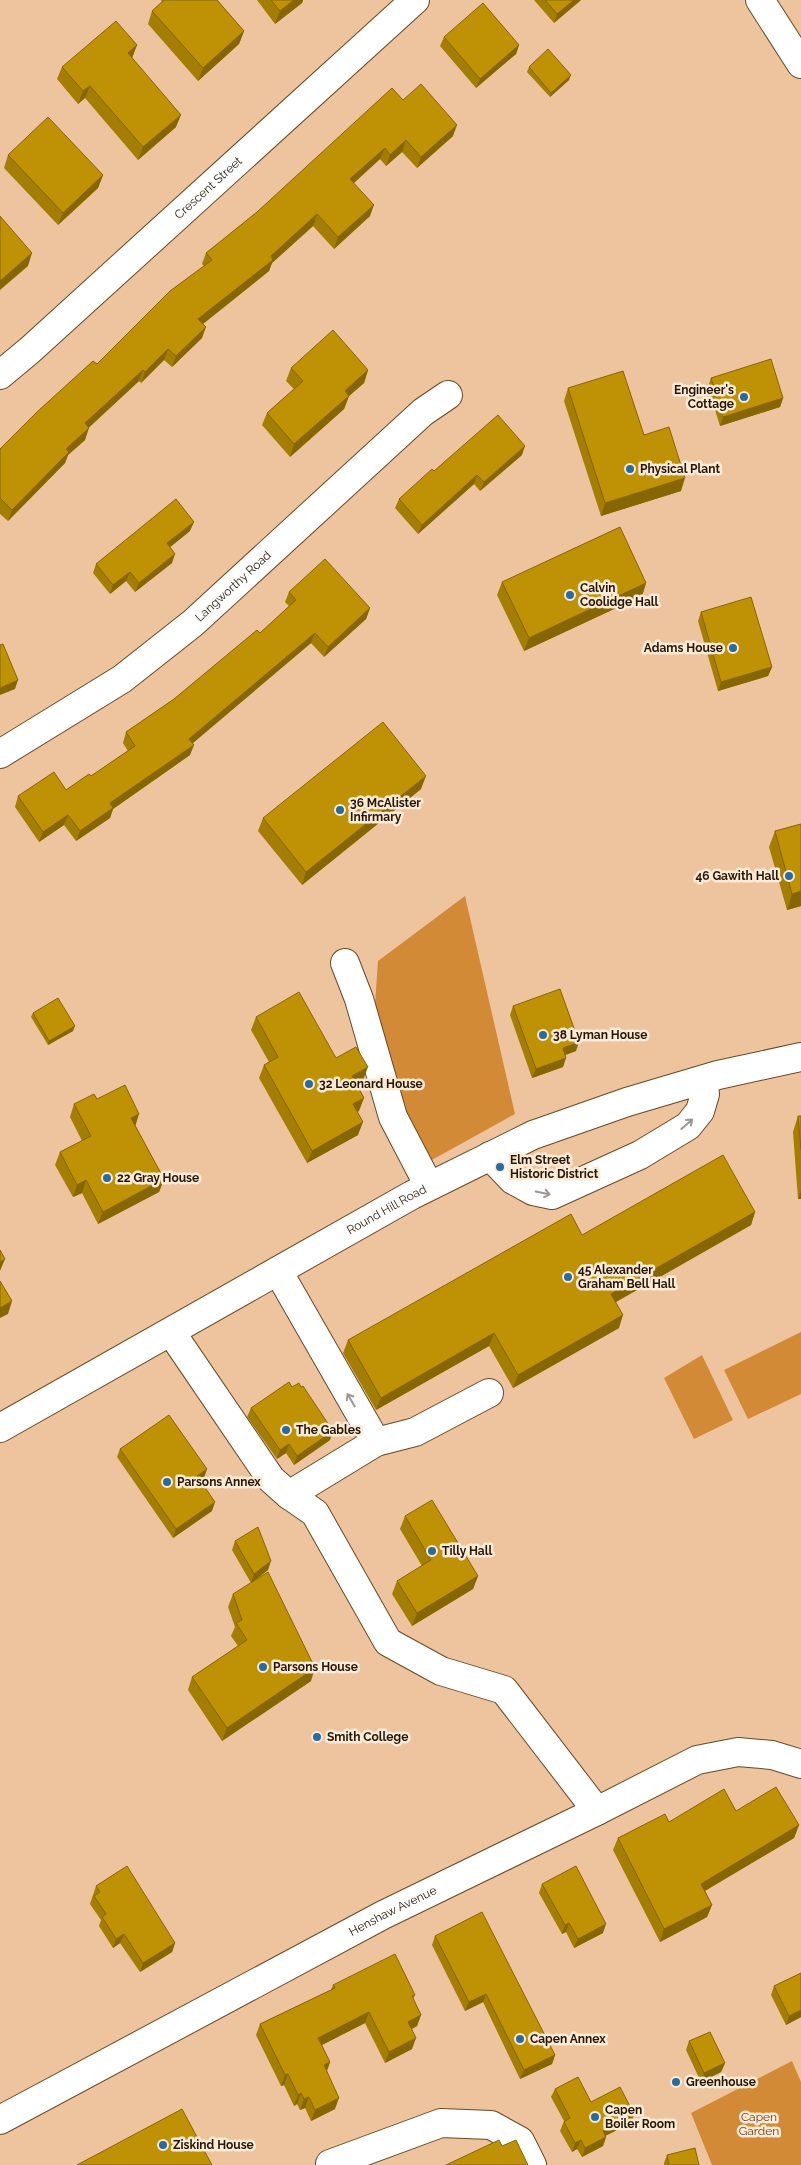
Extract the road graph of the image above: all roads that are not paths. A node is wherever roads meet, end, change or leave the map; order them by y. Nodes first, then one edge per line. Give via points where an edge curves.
1 (414, 0) edge
2 (760, 0) edge
3 (801, 64) edge
4 (0, 375) edge
5 (448, 395) dead end
6 (0, 754) edge
7 (345, 963) dead end
8 (801, 1057) edge
9 (710, 1071) junction
10 (490, 1156) junction
11 (429, 1186) junction
12 (278, 1272) junction
13 (171, 1332) junction
14 (488, 1393) dead end
15 (0, 1428) edge
16 (376, 1442) junction
17 (289, 1495) junction
18 (801, 1764) edge
19 (596, 1811) junction
20 (0, 2120) edge
21 (330, 2164) dead end
22 (532, 2165) edge

1 - 4 street, Crescent Street via 38,344
2 - 3 street
5 - 6 street, Langworthy Road via 423,412 193,623 122,679
7 - 11 street via 360,1000 394,1117
8 - 9 street, Round Hill Road
9 - 10 street, Round Hill Road via 533,1135
10 -> 9 street via 513,1180 533,1191 552,1195 640,1155 688,1126 700,1111
10 - 11 street, Round Hill Road
11 - 12 street, Round Hill Road
12 - 13 street, Round Hill Road
16 -> 12 street
13 - 15 street, Round Hill Road
13 - 17 street via 272,1479
14 - 16 street via 415,1432
16 - 17 street
17 - 19 street via 315,1513 388,1642 441,1671 504,1690
18 - 19 street, Henshaw Avenue via 772,1755 738,1752 697,1760
19 - 20 street, Henshaw Avenue via 383,1915
21 - 22 street via 441,2123 492,2125 520,2140

